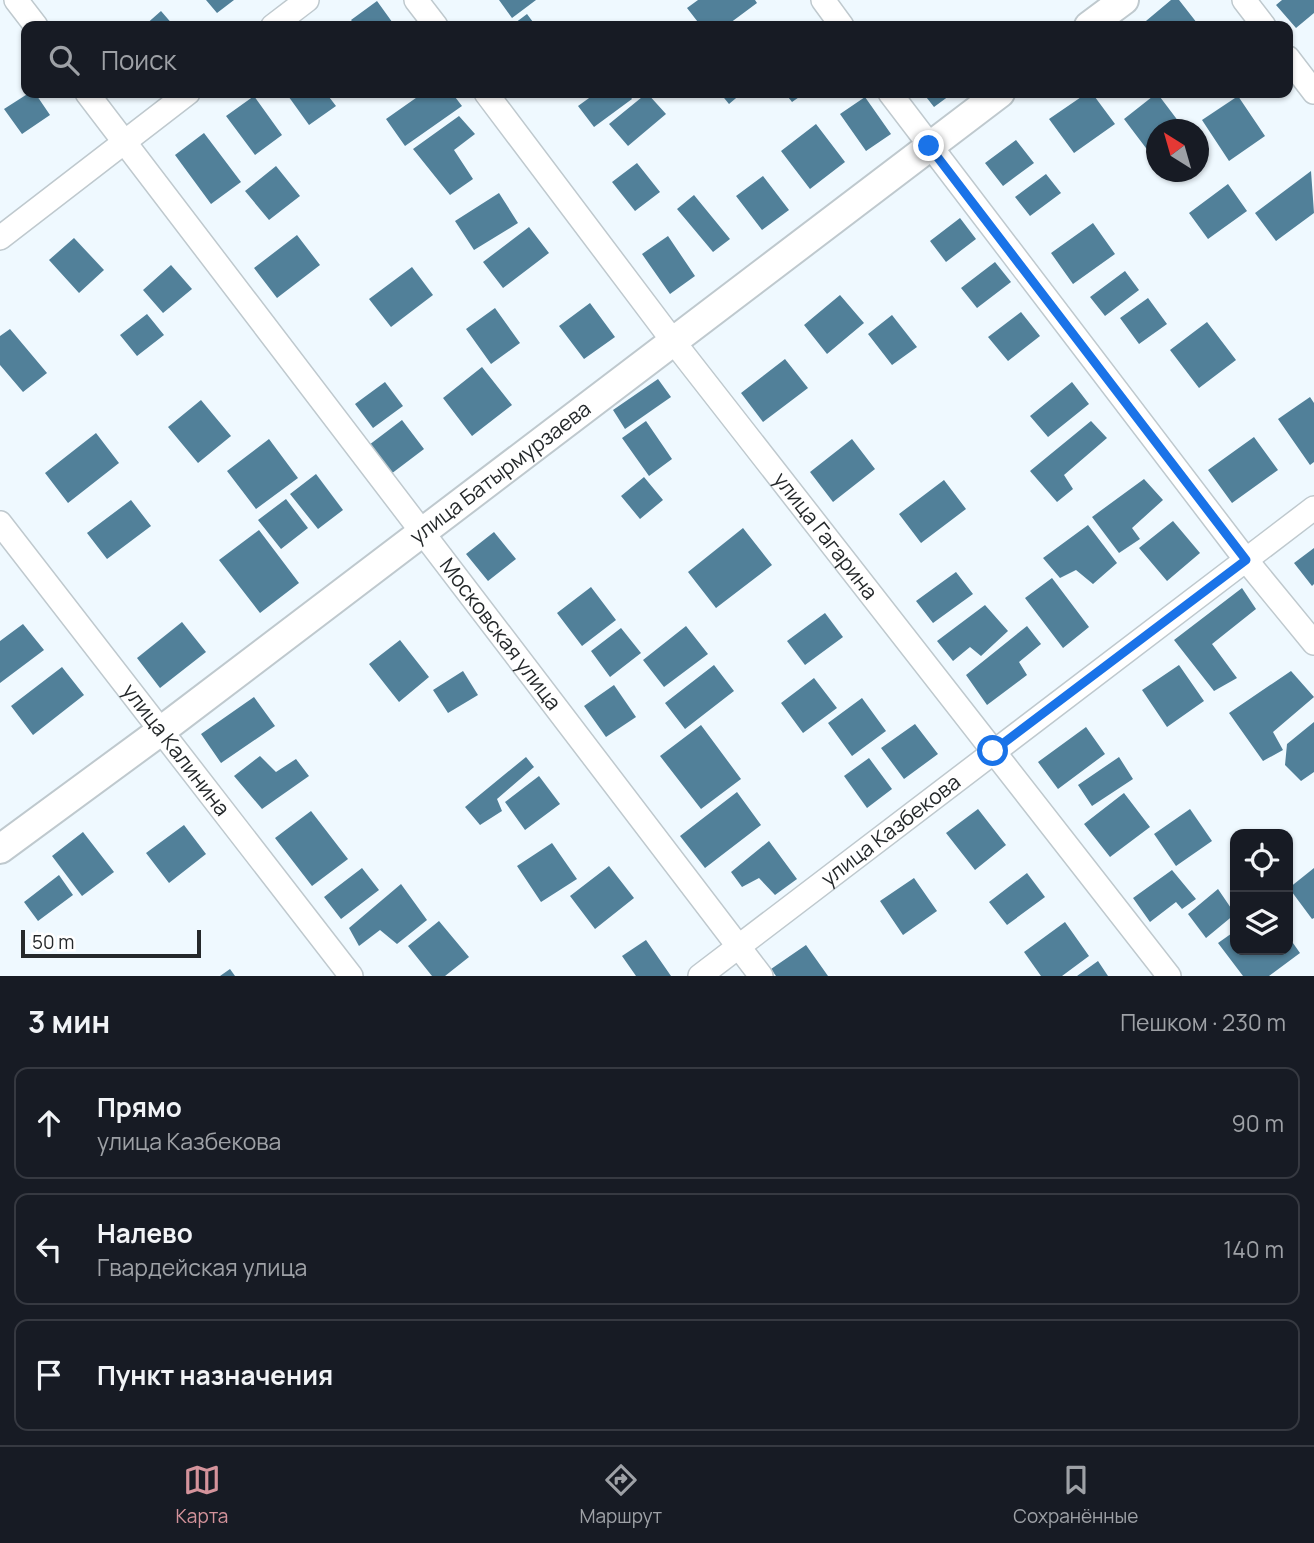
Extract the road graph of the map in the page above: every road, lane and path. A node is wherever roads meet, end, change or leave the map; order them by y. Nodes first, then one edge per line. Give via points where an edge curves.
1 (16, 0) edge
2 (307, 0) edge
3 (416, 0) edge
4 (823, 0) edge
5 (1124, 0) edge
6 (1244, 0) edge
7 (32, 21) edge
8 (280, 21) edge
9 (432, 21) edge
10 (838, 21) edge
11 (1096, 21) edge
12 (1260, 21) edge
13 (1293, 65) edge
14 (1314, 92) edge
15 (90, 98) edge
16 (181, 98) edge
17 (490, 98) edge
18 (894, 98) edge
19 (993, 98) edge
20 (124, 142) junction
21 (929, 146) junction
22 (0, 238) edge
23 (673, 341) junction
24 (1314, 508) edge
25 (0, 523) edge
26 (422, 532) junction
27 (1246, 560) junction
28 (1314, 643) edge
29 (162, 730) junction
30 (993, 751) junction
31 (0, 849) edge
32 (739, 947) junction
33 (351, 976) edge
34 (700, 976) edge
35 (761, 976) edge
36 (1169, 976) edge

1 - 7 street
2 - 8 street
3 - 9 street
4 - 10 street
5 - 11 street
6 - 12 street
13 - 14 street
15 - 20 street, Московская улица
16 - 20 street
17 - 23 street, улица Гагарина
18 - 21 street
19 - 21 street, улица Батырмурзаева
20 - 22 street
20 - 26 street, Московская улица
21 - 23 street, улица Батырмурзаева
21 - 27 street
23 - 26 street, улица Батырмурзаева
23 - 30 street, улица Гагарина
24 - 27 street, улица Казбекова
25 - 29 street, улица Калинина
26 - 29 street, улица Батырмурзаева
26 - 32 street, Московская улица
27 - 28 street
27 - 30 street, улица Казбекова
29 - 31 street, улица Батырмурзаева
29 - 33 street, улица Калинина
30 - 32 street, улица Казбекова
30 - 36 street, улица Гагарина
32 - 34 street, улица Казбекова
32 - 35 street, Московская улица

